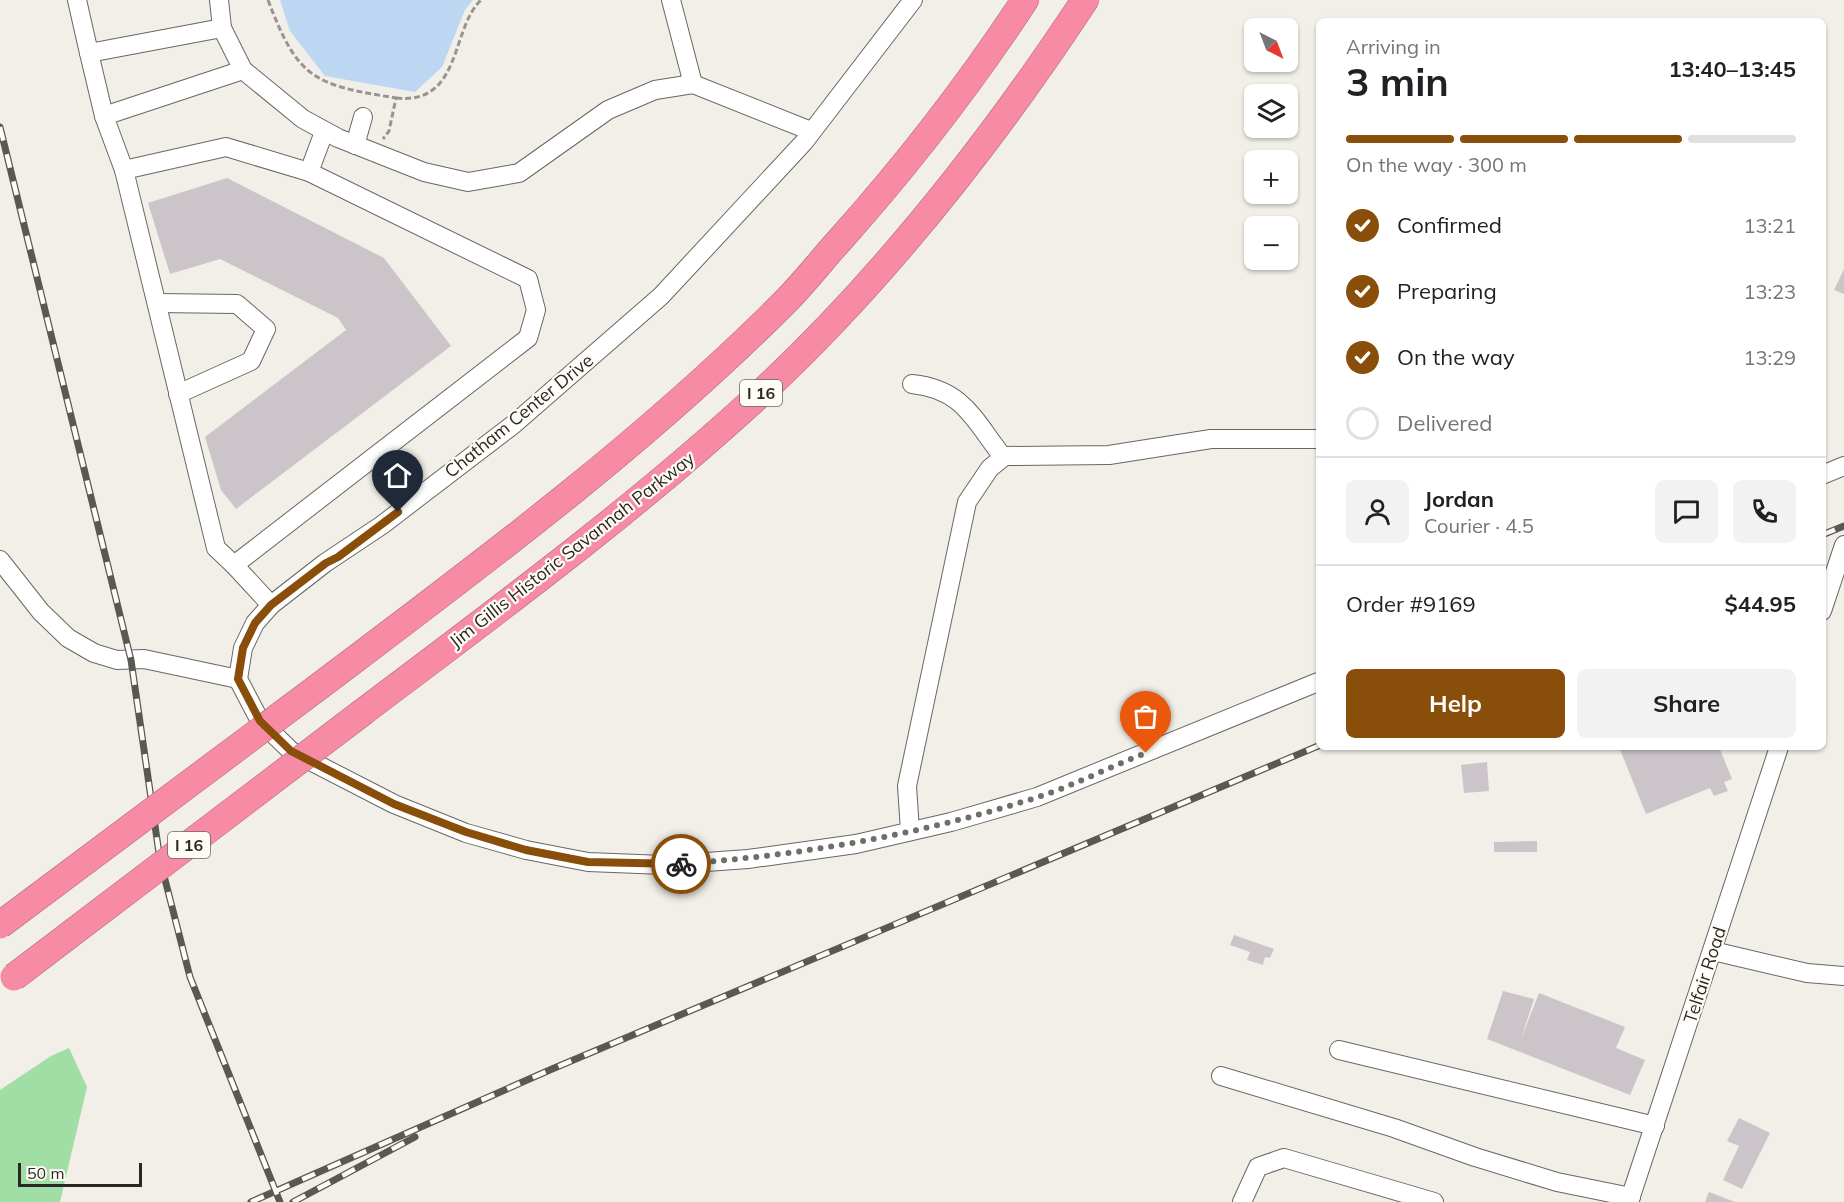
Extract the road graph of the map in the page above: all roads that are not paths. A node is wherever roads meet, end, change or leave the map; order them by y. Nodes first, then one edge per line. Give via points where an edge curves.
1 (77, 0) edge
2 (219, 0) edge
3 (673, 0) edge
4 (913, 0) edge
5 (1025, 0) edge
6 (1085, 0) edge
7 (222, 28) junction
8 (89, 53) junction
9 (243, 70) junction
10 (693, 84) junction
11 (104, 116) junction
12 (811, 131) junction
13 (324, 132) junction
14 (124, 170) junction
15 (309, 172) junction
16 (157, 303) junction
17 (912, 384) dead end
18 (178, 394) junction
19 (1316, 439) edge
20 (1003, 457) junction
21 (1844, 466) edge
22 (1826, 473) edge
23 (1844, 544) edge
24 (0, 560) edge
25 (234, 565) junction
26 (1826, 599) edge
27 (271, 605) junction
28 (238, 679) junction
29 (1316, 683) edge
30 (1778, 750) edge
31 (910, 831) junction
32 (0, 925) edge
33 (1713, 951) junction
34 (1844, 976) edge
35 (7, 982) edge
36 (1339, 1050) dead end
37 (1221, 1076) dead end
38 (1654, 1126) junction
39 (1630, 1199) edge
40 (1242, 1202) edge
41 (1434, 1202) edge

1 - 8 street
2 - 7 street
3 - 10 street
4 - 12 street, Chatham Center Drive
5 - 32 highway, I 16, bridge via 975,75 909,159 781,307 659,420 598,472 317,688
6 - 35 highway, Jim Gillis Historic Savannah Parkway / I 16, bridge via 1039,70 915,228 762,392 609,525
7 - 8 street
7 - 9 street
8 - 11 street
9 - 11 street
9 - 13 street
10 - 12 street
10 - 13 street via 655,90 608,110 519,173 468,182 424,172 359,131
11 - 14 street
12 - 27 street, Chatham Center Drive via 661,296 590,360 514,424
13 - 15 street
14 - 15 street via 226,147
14 - 16 street
15 - 25 street via 528,279 536,310 528,338
16 - 18 street
16 - 18 street via 237,304 266,329 251,361
17 - 20 street via 933,386 956,397
18 - 25 street via 216,548
19 - 20 street via 1211,439 1109,455
20 - 31 street via 990,468 967,502 909,775
21 - 22 street
23 - 26 street
24 - 28 street via 41,612 68,638 94,653
25 - 27 street
27 - 28 street, Chatham Center Drive via 255,623 243,648
28 - 31 street via 260,721 291,751 426,818 526,850 588,862 664,865 748,859 856,844
29 - 31 street via 1037,797
30 - 33 street, Telfair Road
33 - 34 street via 1808,974
33 - 38 street, Telfair Road
36 - 38 street
37 - 39 street via 1546,1179
38 - 39 street, Telfair Road
40 - 41 street via 1258,1167 1284,1158

